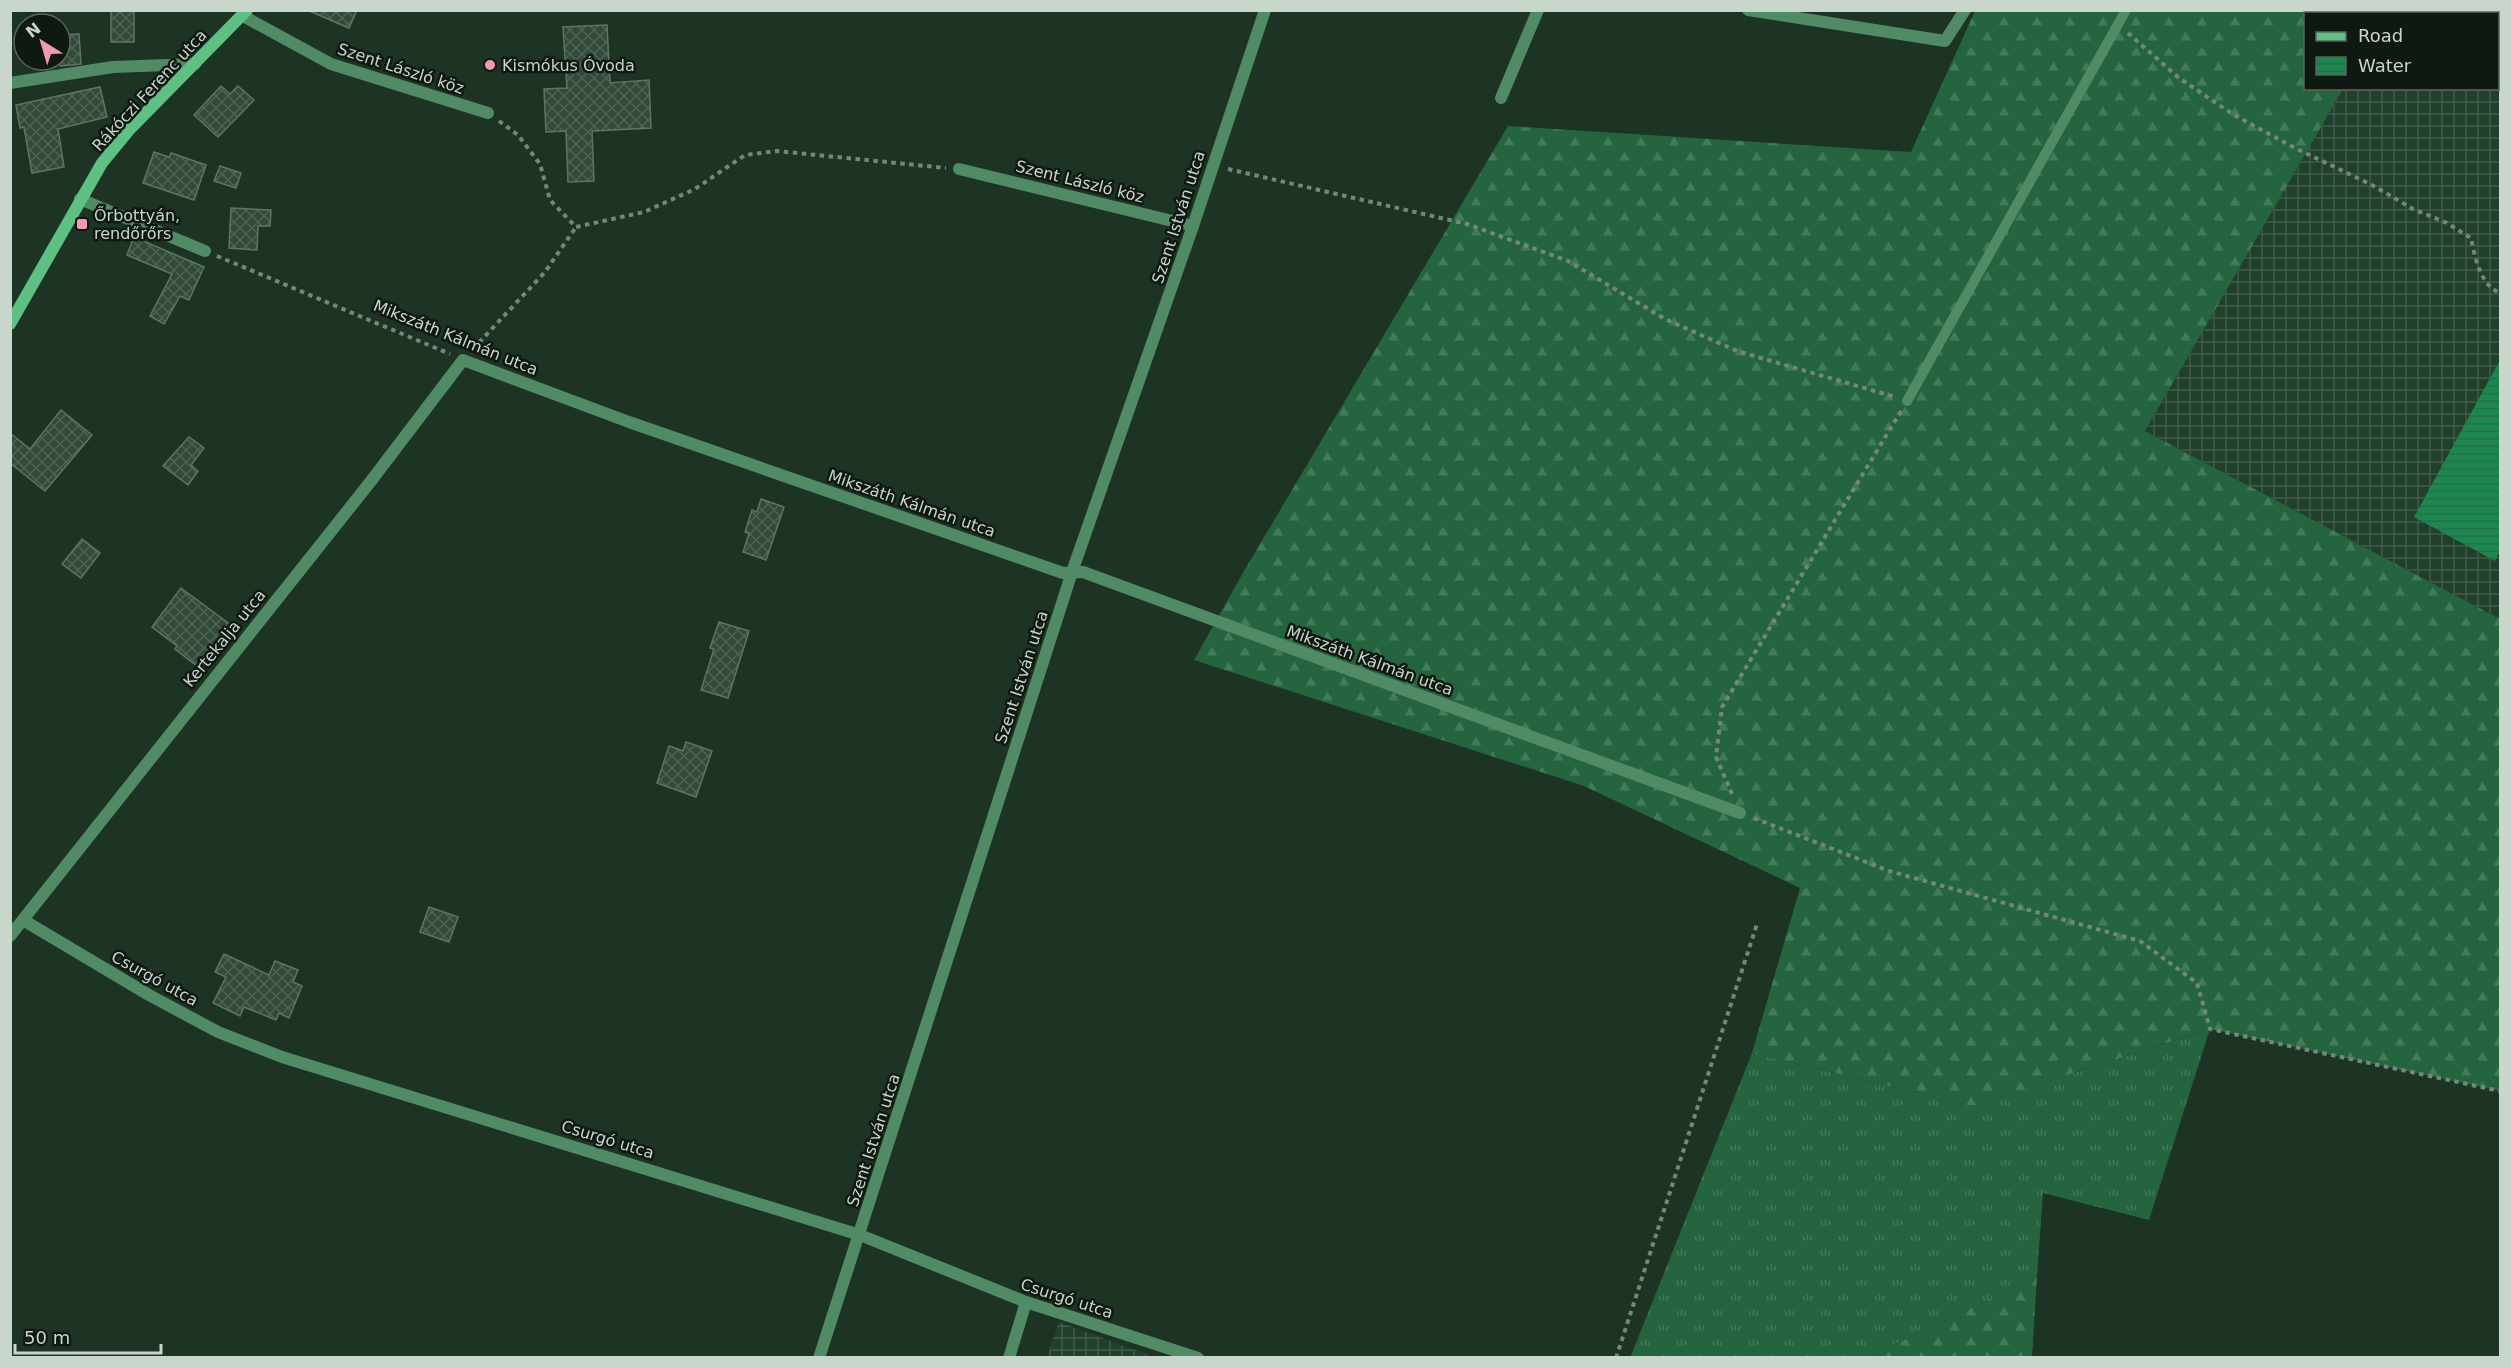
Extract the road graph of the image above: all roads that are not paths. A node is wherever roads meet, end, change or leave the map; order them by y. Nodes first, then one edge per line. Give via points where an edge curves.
1 (1265, 10) edge
2 (1538, 10) edge
3 (1748, 10) edge
4 (1965, 10) edge
5 (2126, 10) edge
6 (245, 13) edge
7 (195, 64) junction
8 (10, 83) edge
9 (1501, 98) dead end
10 (488, 113) road end
11 (959, 169) road end
12 (80, 199) junction
13 (1193, 226) junction
14 (205, 250) road end
15 (10, 324) edge
16 (463, 360) joint
17 (1907, 400) road end
18 (1072, 572) junction
19 (1740, 813) road end
20 (23, 920) junction
21 (10, 936) edge
22 (860, 1235) junction
23 (1026, 1302) junction
24 (819, 1358) edge
25 (1009, 1358) edge
26 (1198, 1358) edge

1 - 13 street, Szent István utca
2 - 9 street
3 - 4 street via 1945,41
5 - 17 lane
6 - 7 main road, Rákóczi Ferenc utca
6 - 10 street, Szent László köz via 331,64
7 - 8 street via 113,67
7 - 12 main road, Rákóczi Ferenc utca via 130,129 102,163
11 - 13 street, Szent László köz
12 - 14 street
12 - 15 main road, Rákóczi Ferenc utca
13 - 18 street, Szent István utca
16 - 18 street, Mikszáth Kálmán utca via 1063,573
16 - 20 street, Kertekalja utca
18 - 19 street, Mikszáth Kálmán utca via 1083,572
18 - 22 street, Szent István utca
20 - 21 street, Kertekalja utca
20 - 22 street, Csurgó utca via 148,995 282,1058
22 - 23 street, Csurgó utca
22 - 24 street, Szent István utca
23 - 25 street
23 - 26 street, Csurgó utca

